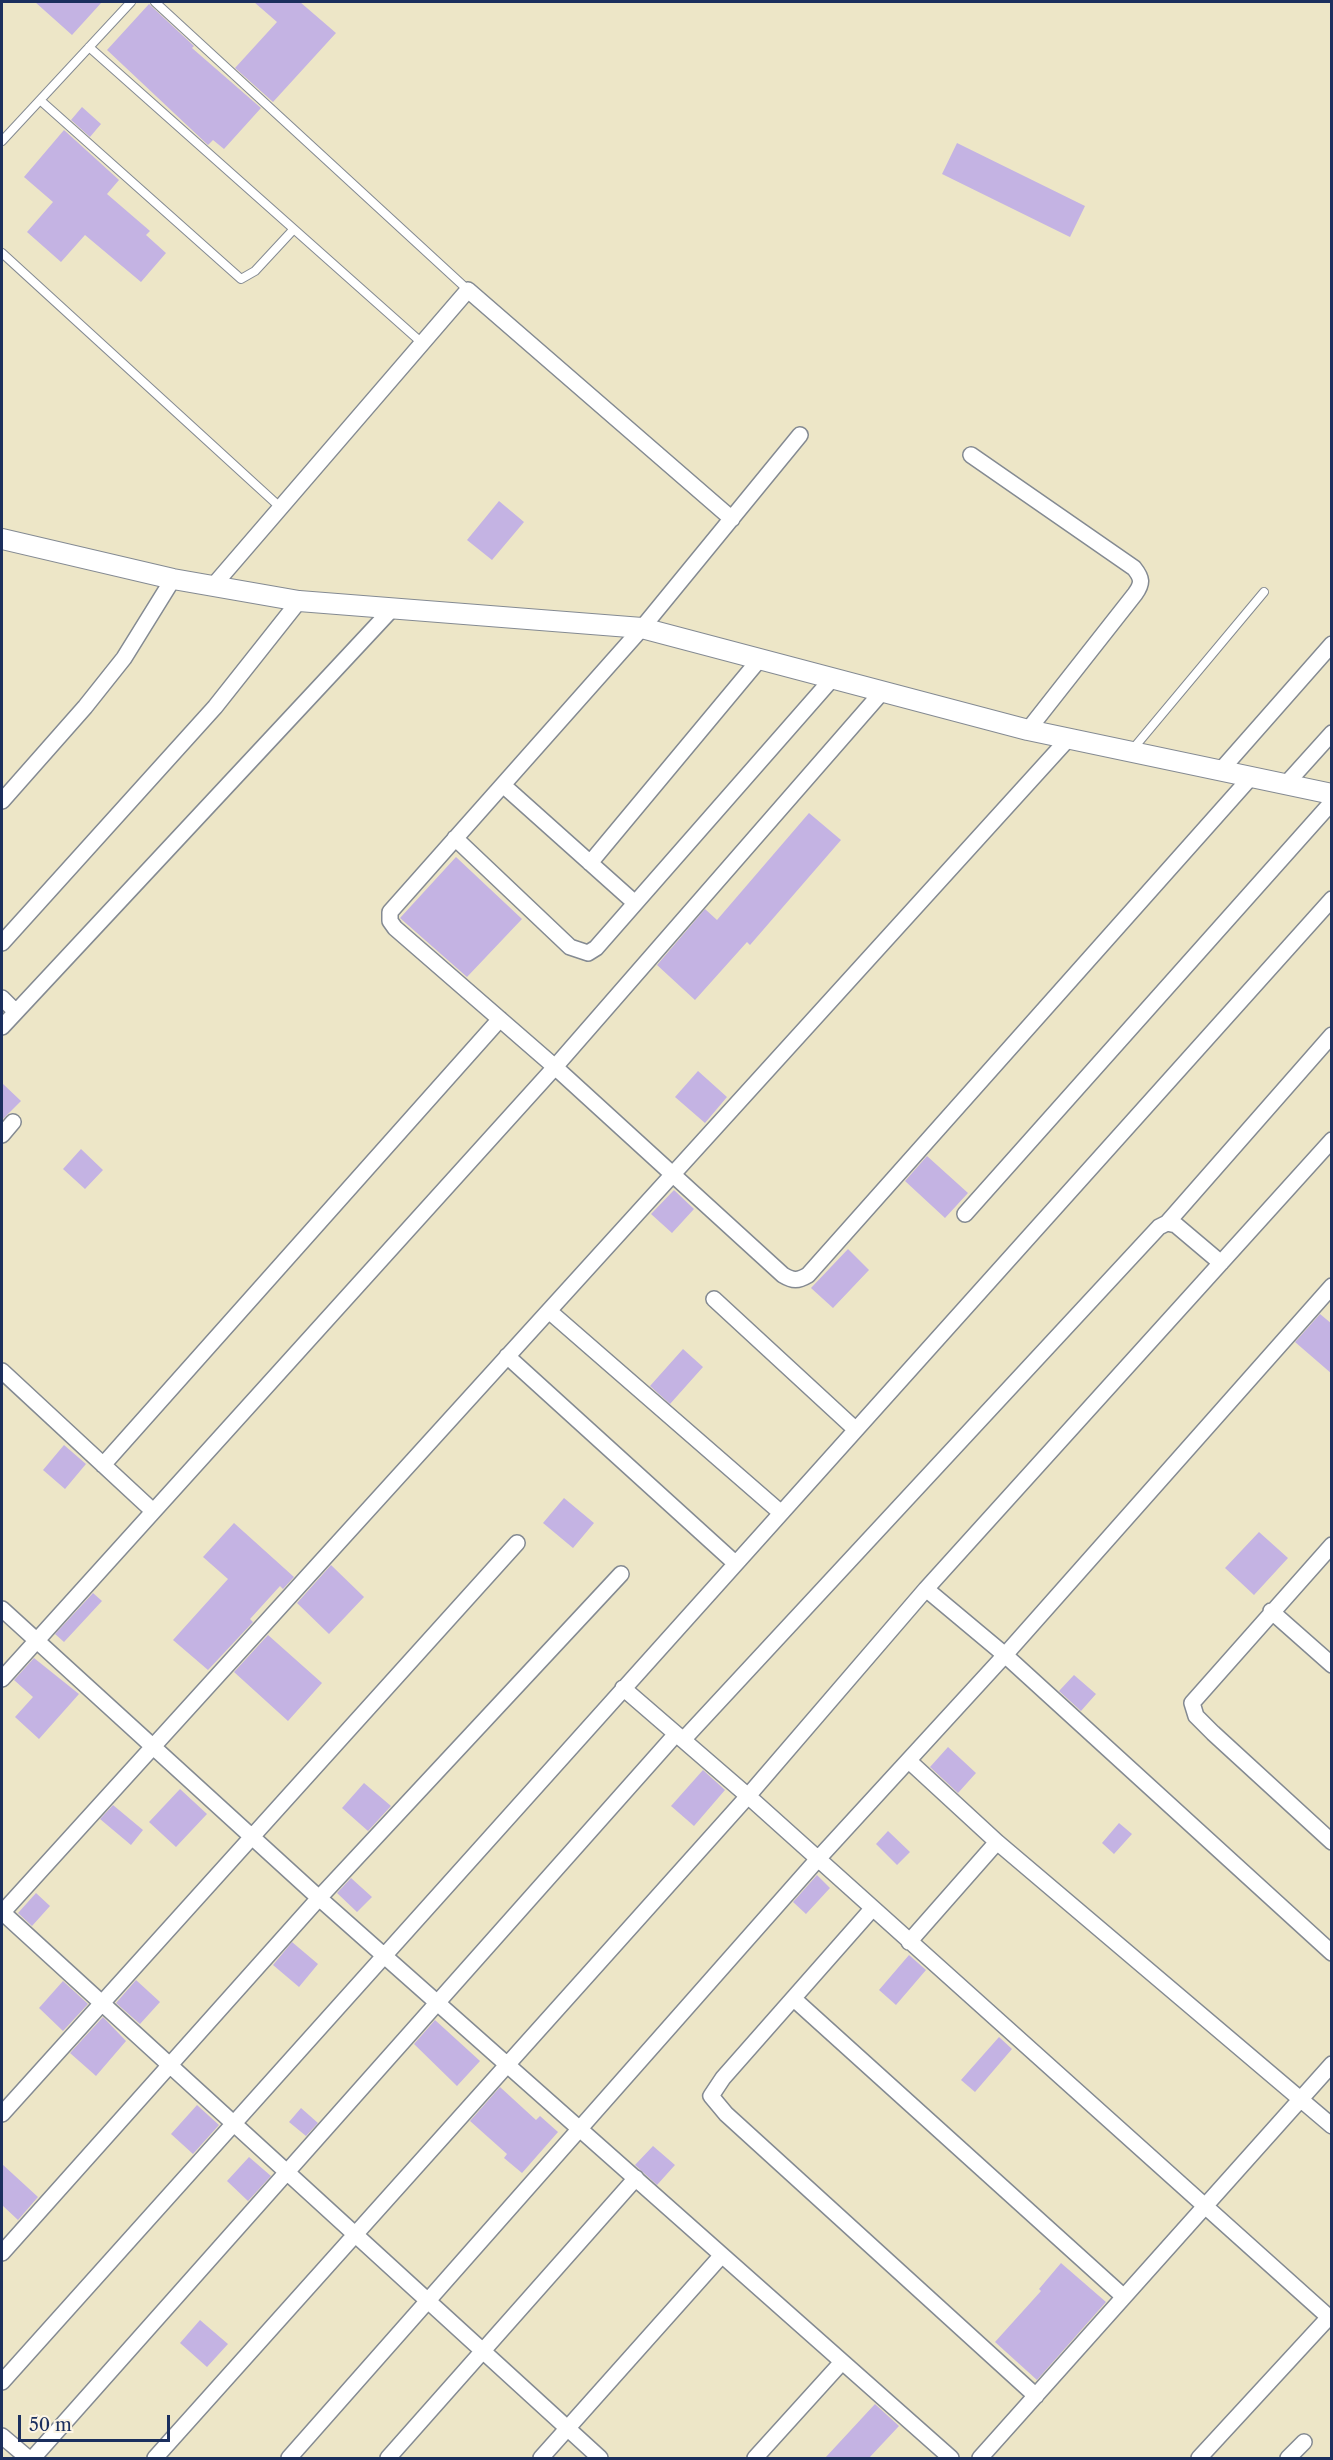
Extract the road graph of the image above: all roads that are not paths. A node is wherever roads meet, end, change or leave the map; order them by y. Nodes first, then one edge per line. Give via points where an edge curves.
1 (131, 2) edge
2 (155, 2) edge
3 (88, 47) junction
4 (40, 100) junction
5 (2, 141) edge
6 (293, 230) junction
7 (2, 253) edge
8 (468, 290) junction
9 (422, 343) junction
10 (800, 435) dead end
11 (971, 455) dead end
12 (281, 508) junction
13 (732, 519) junction
14 (2, 539) edge
15 (173, 579) junction
16 (213, 586) junction
17 (1264, 592) dead end
18 (298, 601) junction
19 (392, 609) junction
20 (642, 628) junction
21 (1332, 644) edge
22 (759, 660) junction
23 (831, 680) junction
24 (882, 692) junction
25 (1028, 730) junction
26 (1332, 733) edge
27 (1069, 738) junction
28 (1131, 751) junction
29 (1221, 770) junction
30 (1251, 777) junction
31 (1286, 784) junction
32 (503, 785) junction
33 (1332, 794) edge
34 (2, 801) edge
35 (1332, 802) edge
36 (455, 838) junction
37 (590, 863) junction
38 (1332, 899) edge
39 (635, 903) junction
40 (2, 943) edge
41 (2, 998) edge
42 (16, 1012) junction
43 (500, 1020) junction
44 (2, 1027) edge
45 (1332, 1035) edge
46 (555, 1068) junction
47 (13, 1122) dead end
48 (2, 1135) edge
49 (1332, 1140) edge
50 (672, 1174) junction
51 (965, 1214) dead end
52 (1167, 1223) junction
53 (1221, 1263) junction
54 (1332, 1286) edge
55 (714, 1299) dead end
56 (549, 1311) junction
57 (507, 1356) junction
58 (2, 1371) edge
59 (855, 1429) junction
60 (103, 1465) junction
61 (153, 1511) junction
62 (780, 1512) junction
63 (517, 1543) dead end
64 (1332, 1545) edge
65 (735, 1563) junction
66 (621, 1574) dead end
67 (926, 1590) junction
68 (2, 1609) edge
69 (1271, 1611) junction
70 (36, 1641) junction
71 (1005, 1655) junction
72 (1332, 1665) edge
73 (2, 1679) edge
74 (623, 1688) junction
75 (680, 1737) junction
76 (154, 1746) junction
77 (909, 1761) junction
78 (748, 1796) junction
79 (253, 1835) junction
80 (997, 1842) junction
81 (1332, 1842) edge
82 (817, 1860) junction
83 (319, 1898) junction
84 (872, 1909) junction
85 (2, 1912) edge
86 (909, 1942) junction
87 (1332, 1953) edge
88 (384, 1955) junction
89 (794, 1999) junction
90 (438, 2003) junction
91 (101, 2004) junction
92 (1332, 2064) edge
93 (169, 2066) junction
94 (508, 2066) junction
95 (1299, 2099) junction
96 (2, 2114) edge
97 (232, 2124) junction
98 (1332, 2127) edge
99 (580, 2130) junction
100 (285, 2174) junction
101 (636, 2178) junction
102 (1205, 2207) junction
103 (353, 2235) junction
104 (2, 2253) edge
105 (722, 2255) junction
106 (1124, 2297) junction
107 (427, 2303) junction
108 (1330, 2318) edge
109 (483, 2351) junction
110 (842, 2362) junction
111 (2, 2382) edge
112 (1036, 2396) junction
113 (567, 2428) junction
114 (2, 2436) edge
115 (1304, 2442) dead end
116 (28, 2458) edge
117 (33, 2458) edge
118 (155, 2458) edge
119 (289, 2458) edge
120 (387, 2458) edge
121 (541, 2458) edge
122 (600, 2458) edge
123 (755, 2458) edge
124 (951, 2458) edge
125 (980, 2458) edge
126 (1199, 2458) edge
127 (1288, 2458) edge

1 - 3 lane
2 - 8 lane
3 - 4 lane
3 - 6 lane
4 - 5 lane
4 - 6 lane via 241,279 255,271
6 - 9 lane
7 - 12 lane
8 - 9 street
8 - 13 street
9 - 12 street
10 - 13 street
11 - 25 street via 1141,576 1142,585 1136,594
12 - 16 street
13 - 20 street
14 - 15 street
15 - 16 street
15 - 34 street via 124,658
16 - 18 street
17 - 28 lane
18 - 19 street
18 - 40 street via 215,707
19 - 20 street
19 - 42 street
20 - 22 street
20 - 32 street
21 - 29 street
22 - 23 street
22 - 37 street
23 - 24 street
23 - 39 street
24 - 25 street
24 - 46 street
25 - 27 street
26 - 31 street
27 - 28 street
27 - 50 street
28 - 29 street
29 - 30 street
30 - 31 street
30 - 50 street via 808,1275 798,1280 783,1275
31 - 33 street
32 - 36 street
32 - 37 street
35 - 51 street
36 - 39 street via 580,953 596,948
36 - 43 street via 397,902 390,912 390,921
37 - 39 street
38 - 59 street
41 - 42 street
42 - 44 street
43 - 46 street
43 - 60 street
45 - 52 street
46 - 50 street
46 - 61 street
47 - 48 street
49 - 53 street
50 - 56 street
52 - 53 street via 1176,1225
52 - 75 street via 1143,1243
53 - 67 street
54 - 71 street
55 - 59 street
56 - 57 street
56 - 62 street
57 - 65 street
57 - 76 street
58 - 60 street
59 - 62 street
60 - 61 street
61 - 70 street
62 - 65 street
63 - 79 street
64 - 69 street
65 - 74 street
66 - 83 street
67 - 71 street
67 - 78 street
68 - 70 street
69 - 72 street
69 - 81 street via 1200,1692 1193,1708 1196,1716
70 - 73 street
70 - 76 street
71 - 77 street
71 - 87 street
74 - 75 street
74 - 88 street
75 - 78 street
75 - 90 street
76 - 79 street
76 - 85 street
77 - 80 street
77 - 82 street
78 - 82 street
78 - 94 street
79 - 83 street
79 - 91 street
80 - 86 street
80 - 95 street
82 - 84 street
82 - 99 street
83 - 88 street
83 - 93 street
84 - 86 street
84 - 89 street
85 - 91 street
86 - 102 street
88 - 90 street
88 - 97 street
89 - 106 street
89 - 112 street via 715,2089 713,2101
90 - 94 street
90 - 100 street
91 - 93 street
91 - 96 street
92 - 95 street
93 - 97 street
93 - 104 street
94 - 99 street
94 - 103 street
95 - 98 street
95 - 102 street
97 - 100 street
97 - 111 street
99 - 101 street
99 - 107 street
100 - 103 street
100 - 117 street
101 - 105 street
101 - 109 street
102 - 106 street
102 - 108 street
103 - 107 street
103 - 118 street
105 - 110 street
105 - 113 street
106 - 112 street
107 - 109 street
107 - 119 street
108 - 126 street
109 - 113 street
109 - 120 street
110 - 123 street
110 - 124 street
112 - 125 street
113 - 121 street
113 - 122 street
114 - 116 street
115 - 127 street

